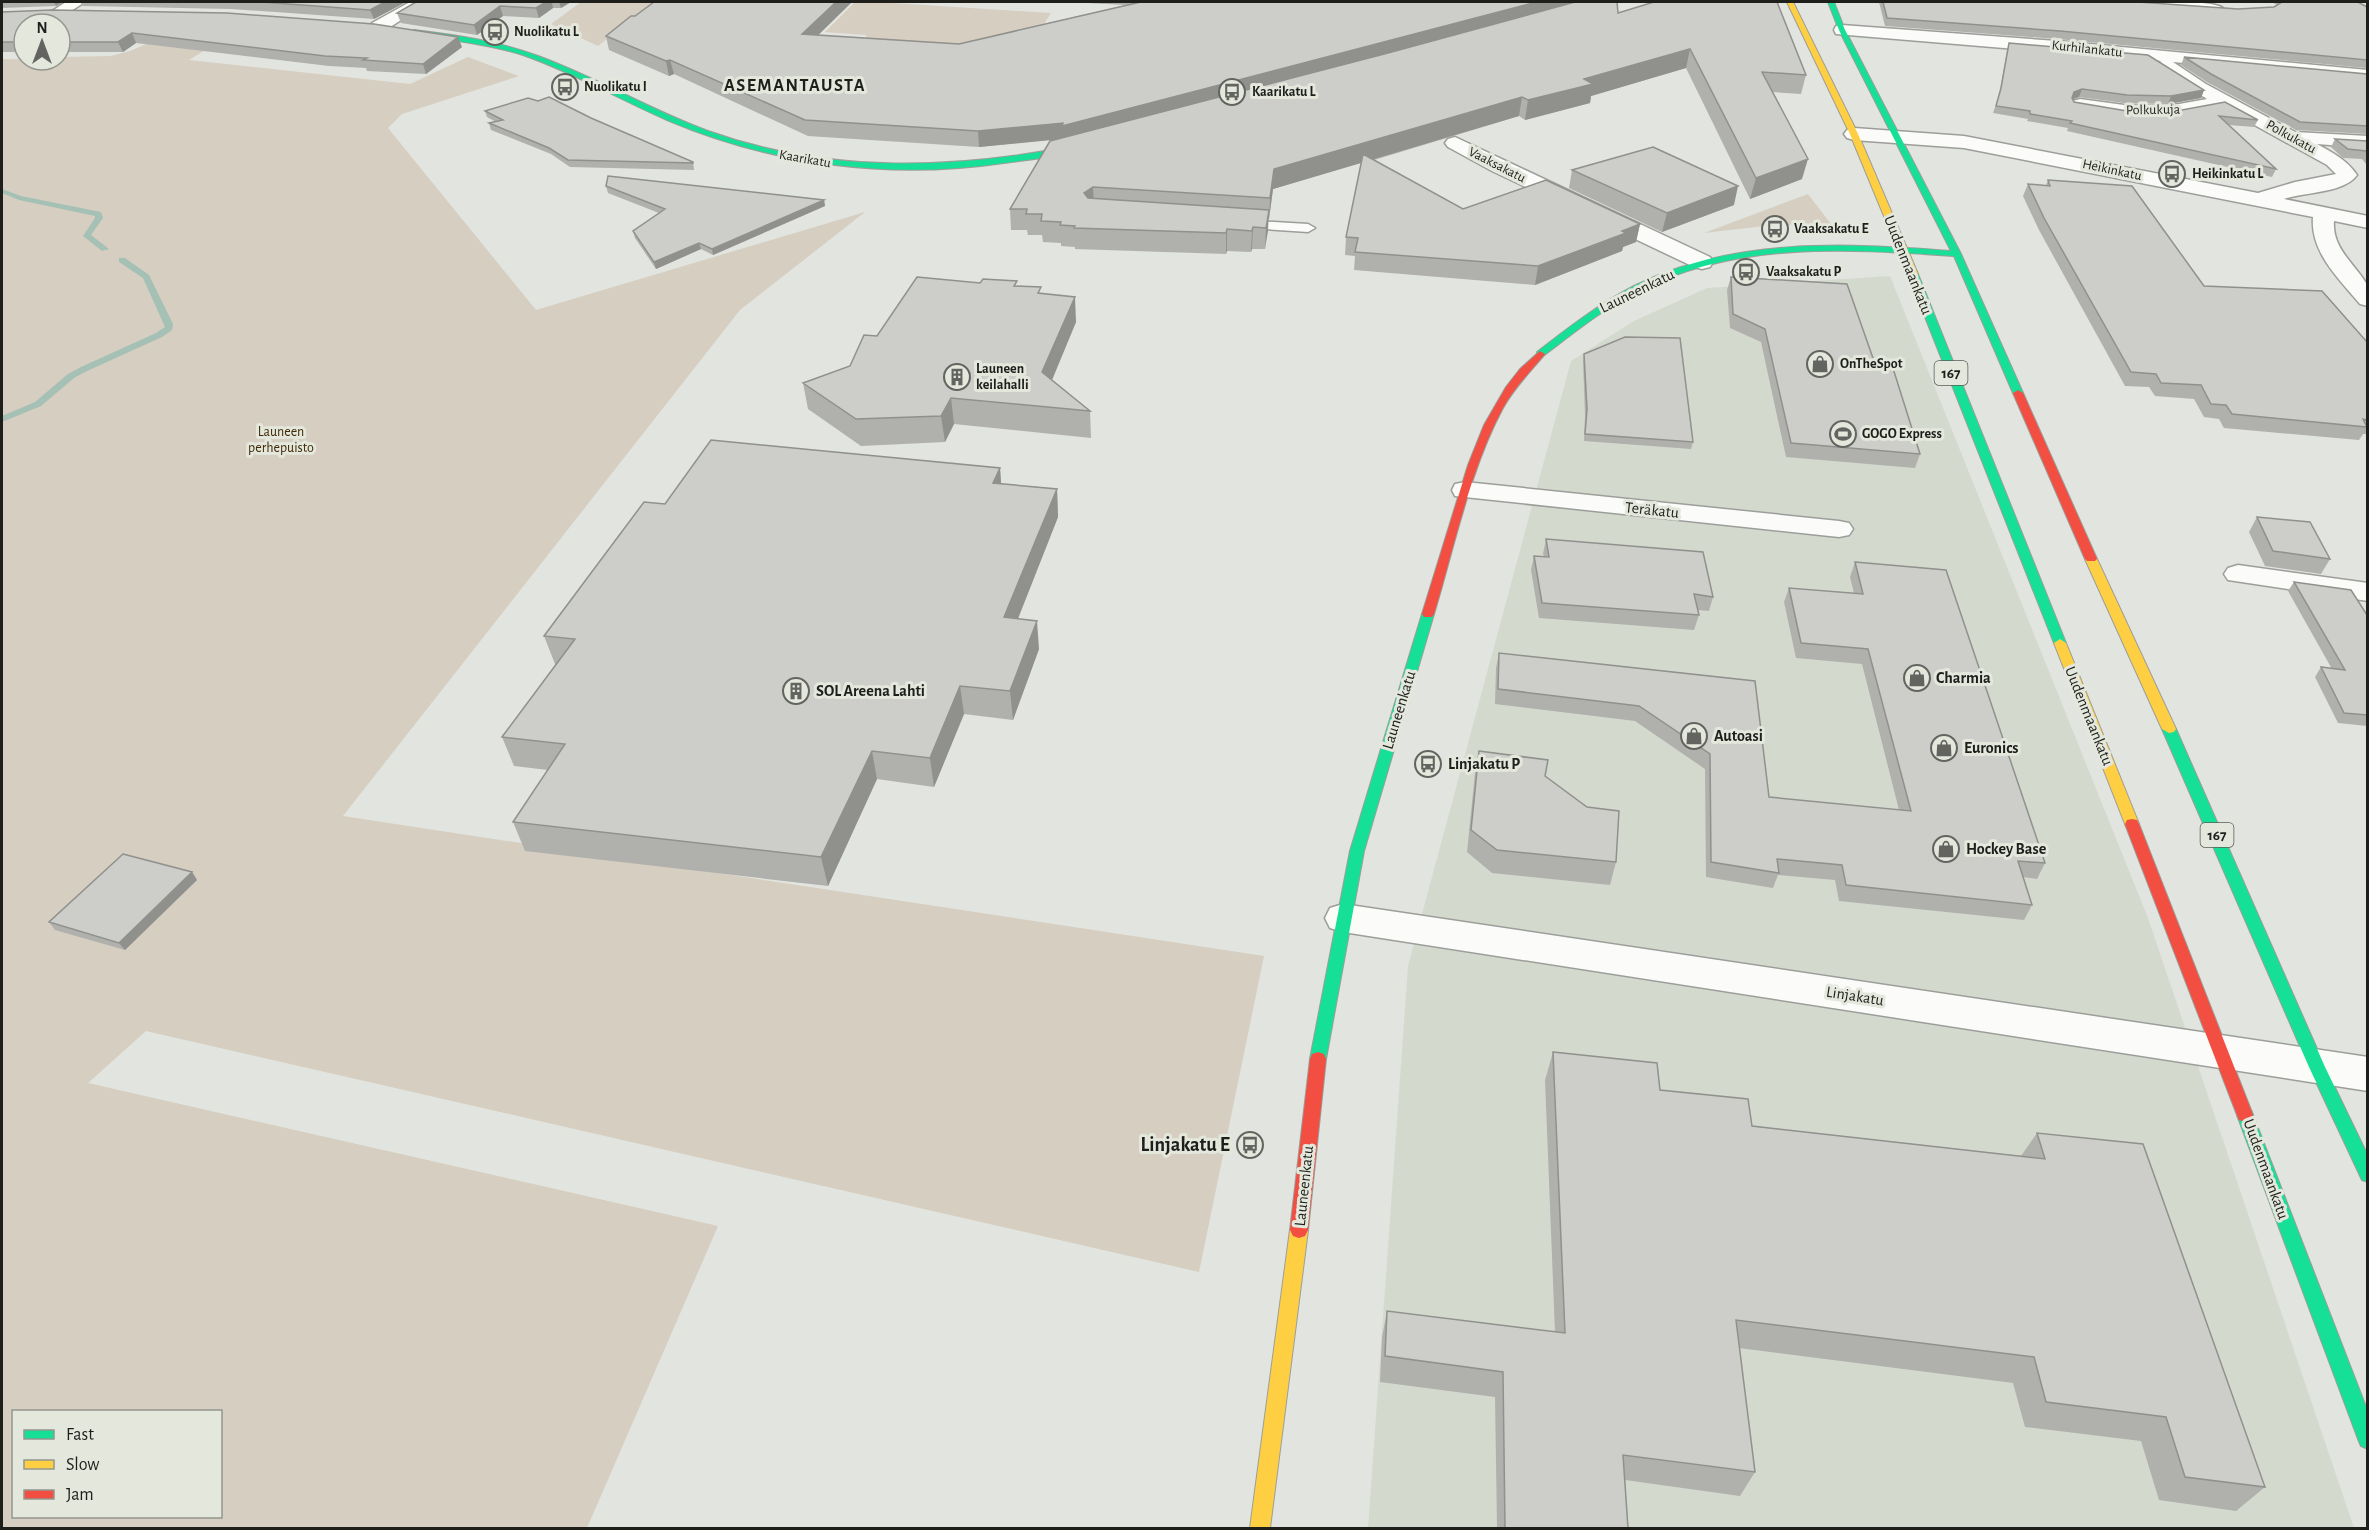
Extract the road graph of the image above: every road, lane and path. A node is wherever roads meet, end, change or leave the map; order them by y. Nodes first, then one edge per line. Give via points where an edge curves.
1 (421, 2) edge
2 (1790, 2) edge
3 (1831, 2) edge
4 (2136, 2) edge
5 (82, 8) edge
6 (2233, 9) edge
7 (61, 12) edge
8 (373, 26) joint
9 (1842, 30) junction
10 (2150, 56) junction
11 (2367, 75) edge
12 (2225, 101) junction
13 (2080, 105) edge
14 (1854, 134) junction
15 (1897, 136) junction
16 (2288, 136) junction
17 (2367, 141) edge
18 (1095, 142) edge
19 (1455, 143) edge
20 (2258, 201) junction
21 (2324, 214) junction
22 (2367, 222) edge
23 (1225, 223) edge
24 (1308, 228) dead end
25 (1902, 249) junction
26 (1957, 254) junction
27 (1702, 262) junction
28 (2367, 299) edge
29 (1465, 490) junction
30 (1839, 529) dead end
31 (2238, 574) dead end
32 (2367, 592) edge
33 (1343, 918) junction
34 (2223, 1053) junction
35 (2317, 1067) junction
36 (2367, 1074) edge
37 (2367, 1175) edge
38 (2367, 1439) edge
39 (1260, 1528) edge

1 - 8 street
2 - 14 main road, Uudenmaankatu / 167
3 - 9 main road, 167
4 - 6 street
5 - 7 street
8 - 18 main road, Kaarikatu via 486,44 538,58 720,138 825,163 895,168 964,166 1026,159
9 - 10 street, Kurhilankatu
9 - 15 main road, 167
10 - 11 street, Kurhilankatu
10 - 12 street, Polkukatu
12 - 13 street, Polkukuja via 2168,112
12 - 16 street, Polkukatu
14 - 15 street, Heikinkatu
14 - 25 main road, Uudenmaankatu / 167
15 - 20 street, Heikinkatu via 1964,142
15 - 26 main road, 167
16 - 17 street
16 - 20 street, Polkukatu via 2334,161 2347,175 2340,181 2295,188
19 - 27 street, Vaaksakatu
20 - 21 street, Heikinkatu
21 - 22 street, Heikinkatu
21 - 28 street via 2326,244
23 - 24 lane
25 - 26 main road, Launeenkatu
25 - 27 main road, Launeenkatu via 1811,248
25 - 34 main road, Uudenmaankatu / 167
26 - 35 main road, 167
27 - 29 main road, Launeenkatu via 1610,301 1528,365 1500,401 1481,439
29 - 30 street, Teräkatu
29 - 33 main road, Launeenkatu via 1357,851
31 - 32 street
33 - 34 street, Linjakatu
33 - 39 main road, Launeenkatu via 1321,1036 1291,1304
34 - 35 street, Linjakatu
34 - 38 main road, Uudenmaankatu / 167
35 - 36 street, Linjakatu
35 - 37 main road, 167

